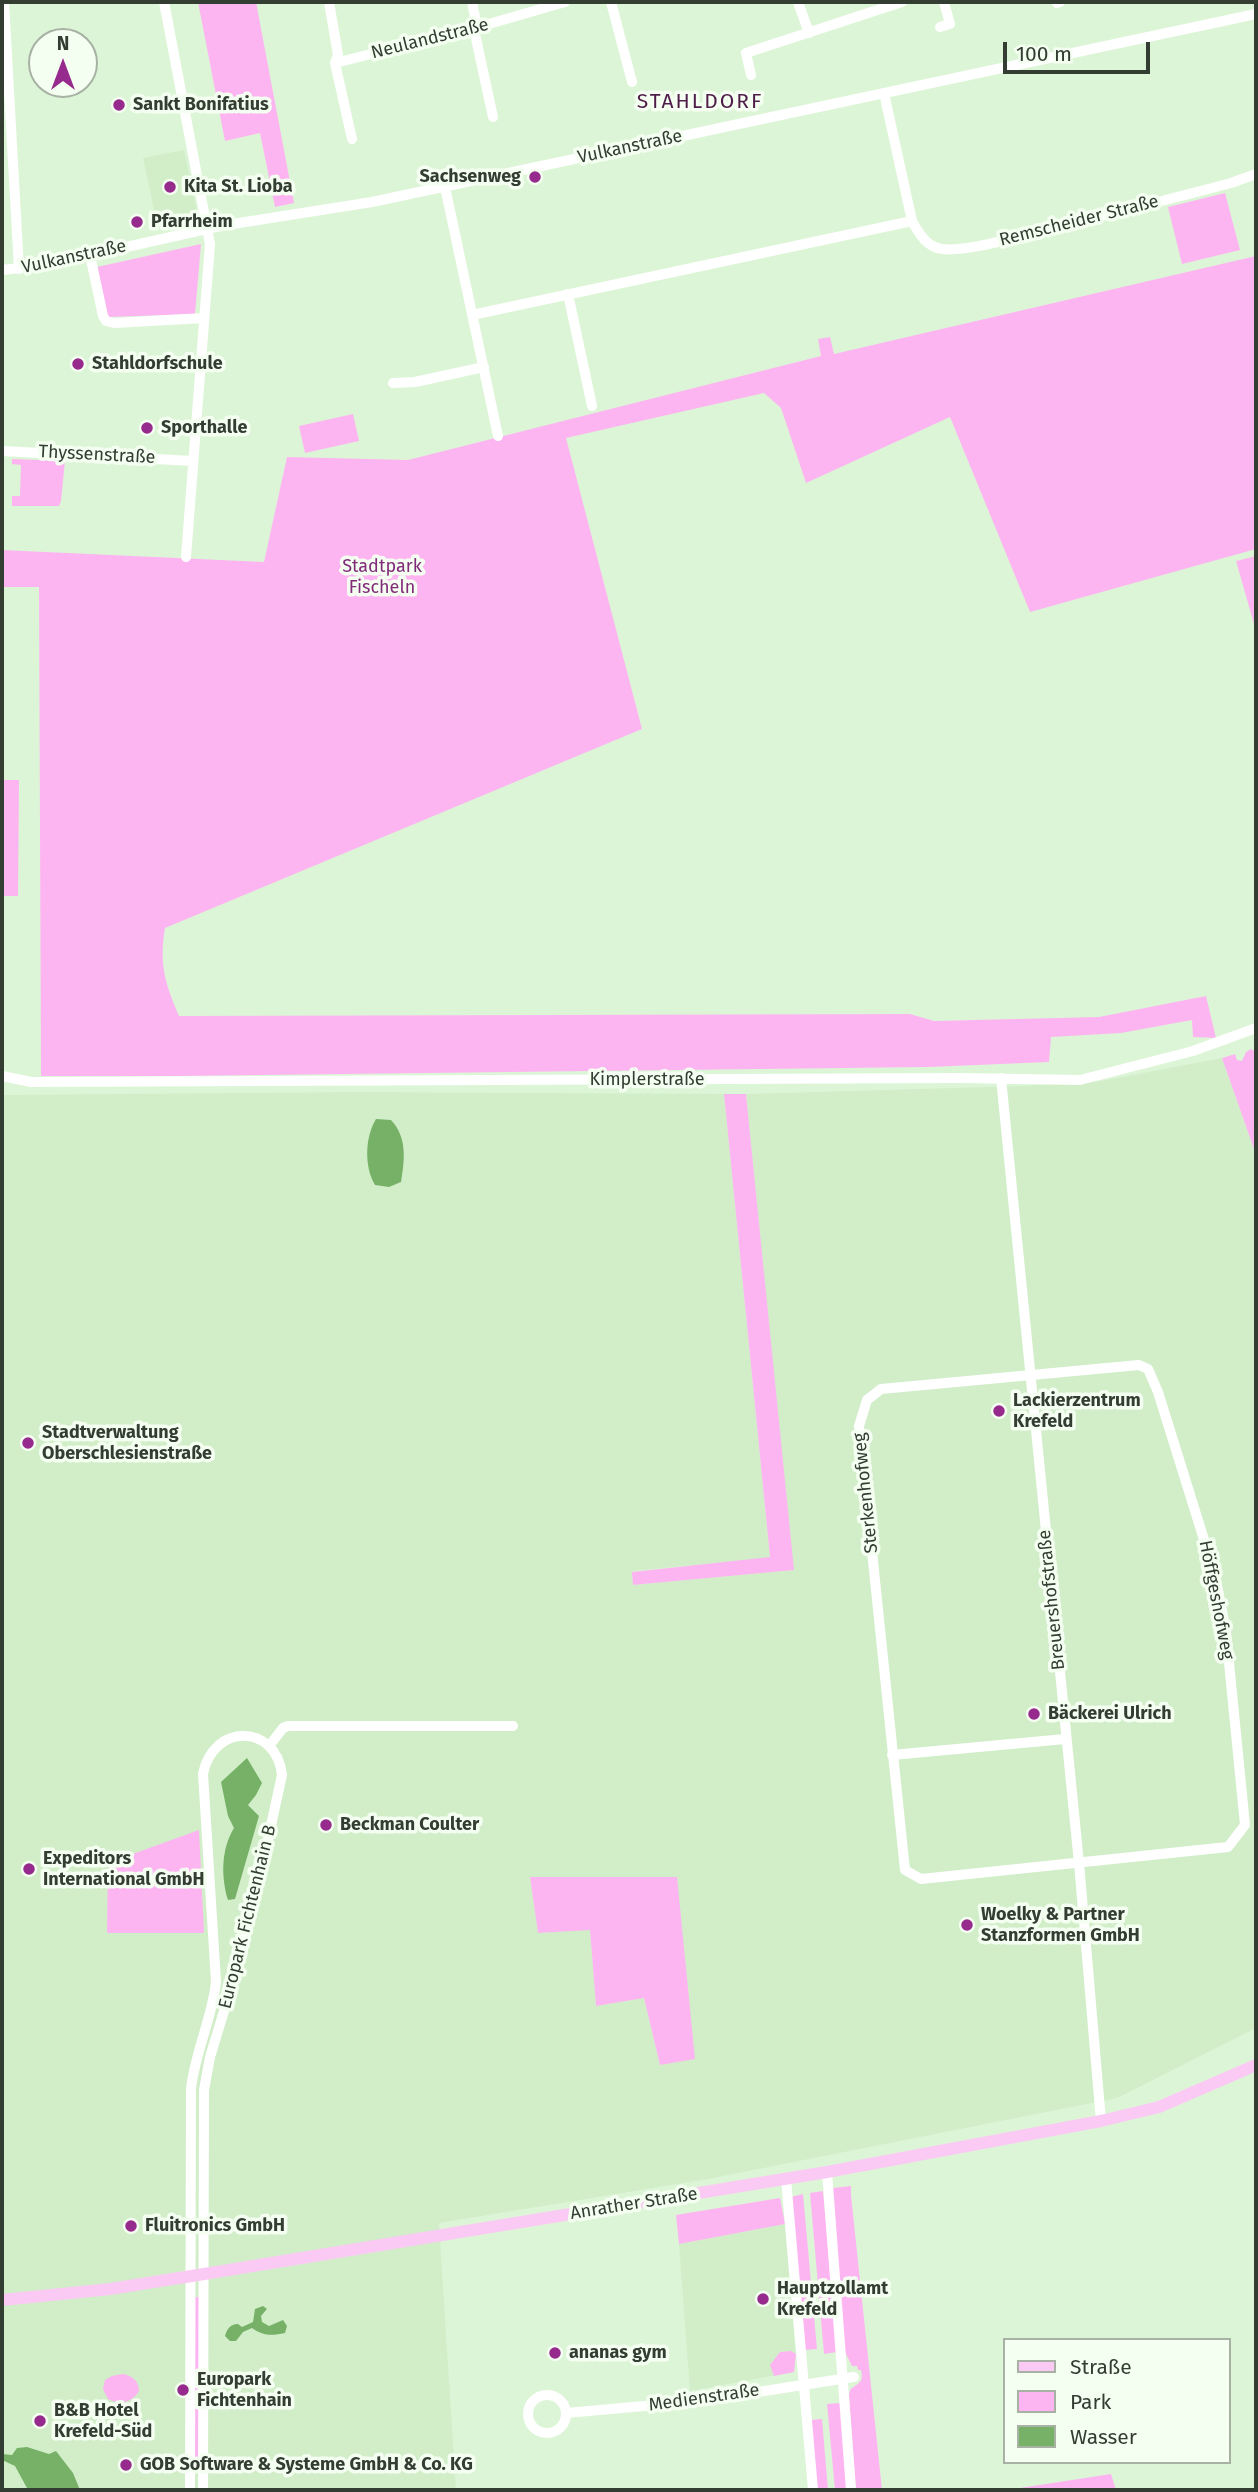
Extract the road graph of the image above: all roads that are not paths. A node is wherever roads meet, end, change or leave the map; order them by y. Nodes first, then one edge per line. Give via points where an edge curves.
1 (4, 2) edge
2 (164, 2) edge
3 (329, 2) edge
4 (472, 2) edge
5 (565, 2) edge
6 (611, 2) edge
7 (798, 2) edge
8 (902, 2) edge
9 (944, 2) edge
10 (1256, 14) edge
11 (940, 27) dead end
12 (475, 28) junction
13 (809, 33) junction
14 (335, 63) junction
15 (751, 75) dead end
16 (632, 82) dead end
17 (884, 93) junction
18 (493, 117) dead end
19 (352, 139) dead end
20 (1256, 174) edge
21 (445, 187) junction
22 (912, 221) junction
23 (208, 229) junction
24 (90, 255) junction
25 (19, 269) junction
26 (2, 270) edge
27 (568, 294) junction
28 (472, 315) junction
29 (204, 318) junction
30 (484, 367) junction
31 (393, 383) dead end
32 (592, 407) dead end
33 (498, 436) dead end
34 (2, 451) edge
35 (193, 461) junction
36 (186, 557) dead end
37 (1256, 1028) edge
38 (2, 1076) edge
39 (1001, 1078) junction
40 (31, 1082) junction
41 (2, 1083) edge
42 (1030, 1375) junction
43 (513, 1726) dead end
44 (1065, 1739) junction
45 (269, 1746) junction
46 (892, 1755) junction
47 (1079, 1863) junction
48 (1256, 2065) edge
49 (191, 2090) junction
50 (204, 2090) junction
51 (1101, 2121) junction
52 (827, 2172) junction
53 (786, 2179) junction
54 (197, 2275) junction
55 (2, 2300) edge
56 (854, 2376) dead end
57 (842, 2380) junction
58 (804, 2383) junction
59 (566, 2413) dead end
60 (190, 2472) junction
61 (203, 2472) junction
62 (190, 2490) edge
63 (204, 2490) edge
64 (813, 2490) edge
65 (851, 2490) edge

1 - 25 street
2 - 23 street
3 - 14 street via 338,55
4 - 12 street
5 - 12 street, Neulandstraße
6 - 16 street
7 - 13 street
8 - 13 street
9 - 11 street via 950,24
10 - 17 street, Vulkanstraße
12 - 14 street, Neulandstraße
12 - 18 street
13 - 15 street via 746,53
14 - 19 street
17 - 21 street, Vulkanstraße
17 - 22 street, Remscheider Straße
20 - 22 street, Remscheider Straße via 966,247 933,247
21 - 23 street, Vulkanstraße
21 - 28 street
22 - 27 street
23 - 24 street, Vulkanstraße
23 - 29 street
24 - 25 street, Vulkanstraße
24 - 29 street via 106,321
25 - 26 street, Vulkanstraße
27 - 28 street
27 - 32 street
28 - 30 street
29 - 35 street
30 - 31 street
30 - 33 street
34 - 35 street, Thyssenstraße
35 - 36 street
37 - 39 street, Kimplerstraße via 1183,1054 1080,1080
38 - 40 street, Kimplerstraße
39 - 40 street, Kimplerstraße
39 - 42 street, Breuershofstraße
40 - 41 street, Kimplerstraße
42 - 44 street, Breuershofstraße
42 - 46 street, Sterkenhofweg via 881,1389 867,1400 859,1426
42 - 47 street, Höffgeshofweg via 1139,1365 1148,1368 1198,1513 1226,1632 1245,1825 1228,1847
43 - 45 street via 288,1726
44 - 46 street
44 - 47 street, Breuershofstraße
45 - 49 street, Europark Fichtenhain B via 258,1738 237,1736 219,1744 205,1762 203,1793 216,1982
45 - 50 street, Europark Fichtenhain B via 281,1764 280,1794
46 - 47 street, Sterkenhofweg via 905,1870 921,1879
47 - 51 street, Breuershofstraße
48 - 51 main road, Anrather Straße via 1159,2107
49 - 50 street
49 - 54 street, Europark Fichtenhain B
50 - 54 street, Europark Fichtenhain B
51 - 52 main road, Anrather Straße
52 - 53 main road, Anrather Straße
52 - 57 street
53 - 54 main road, Anrather Straße
53 - 58 street
54 - 55 main road, Anrather Straße
54 - 60 street
54 - 61 street
56 - 57 street, Medienstraße
57 - 58 street, Medienstraße
57 - 65 street
58 - 59 street, Medienstraße via 700,2401
58 - 64 street
60 - 61 street
60 - 62 street
61 - 63 street

